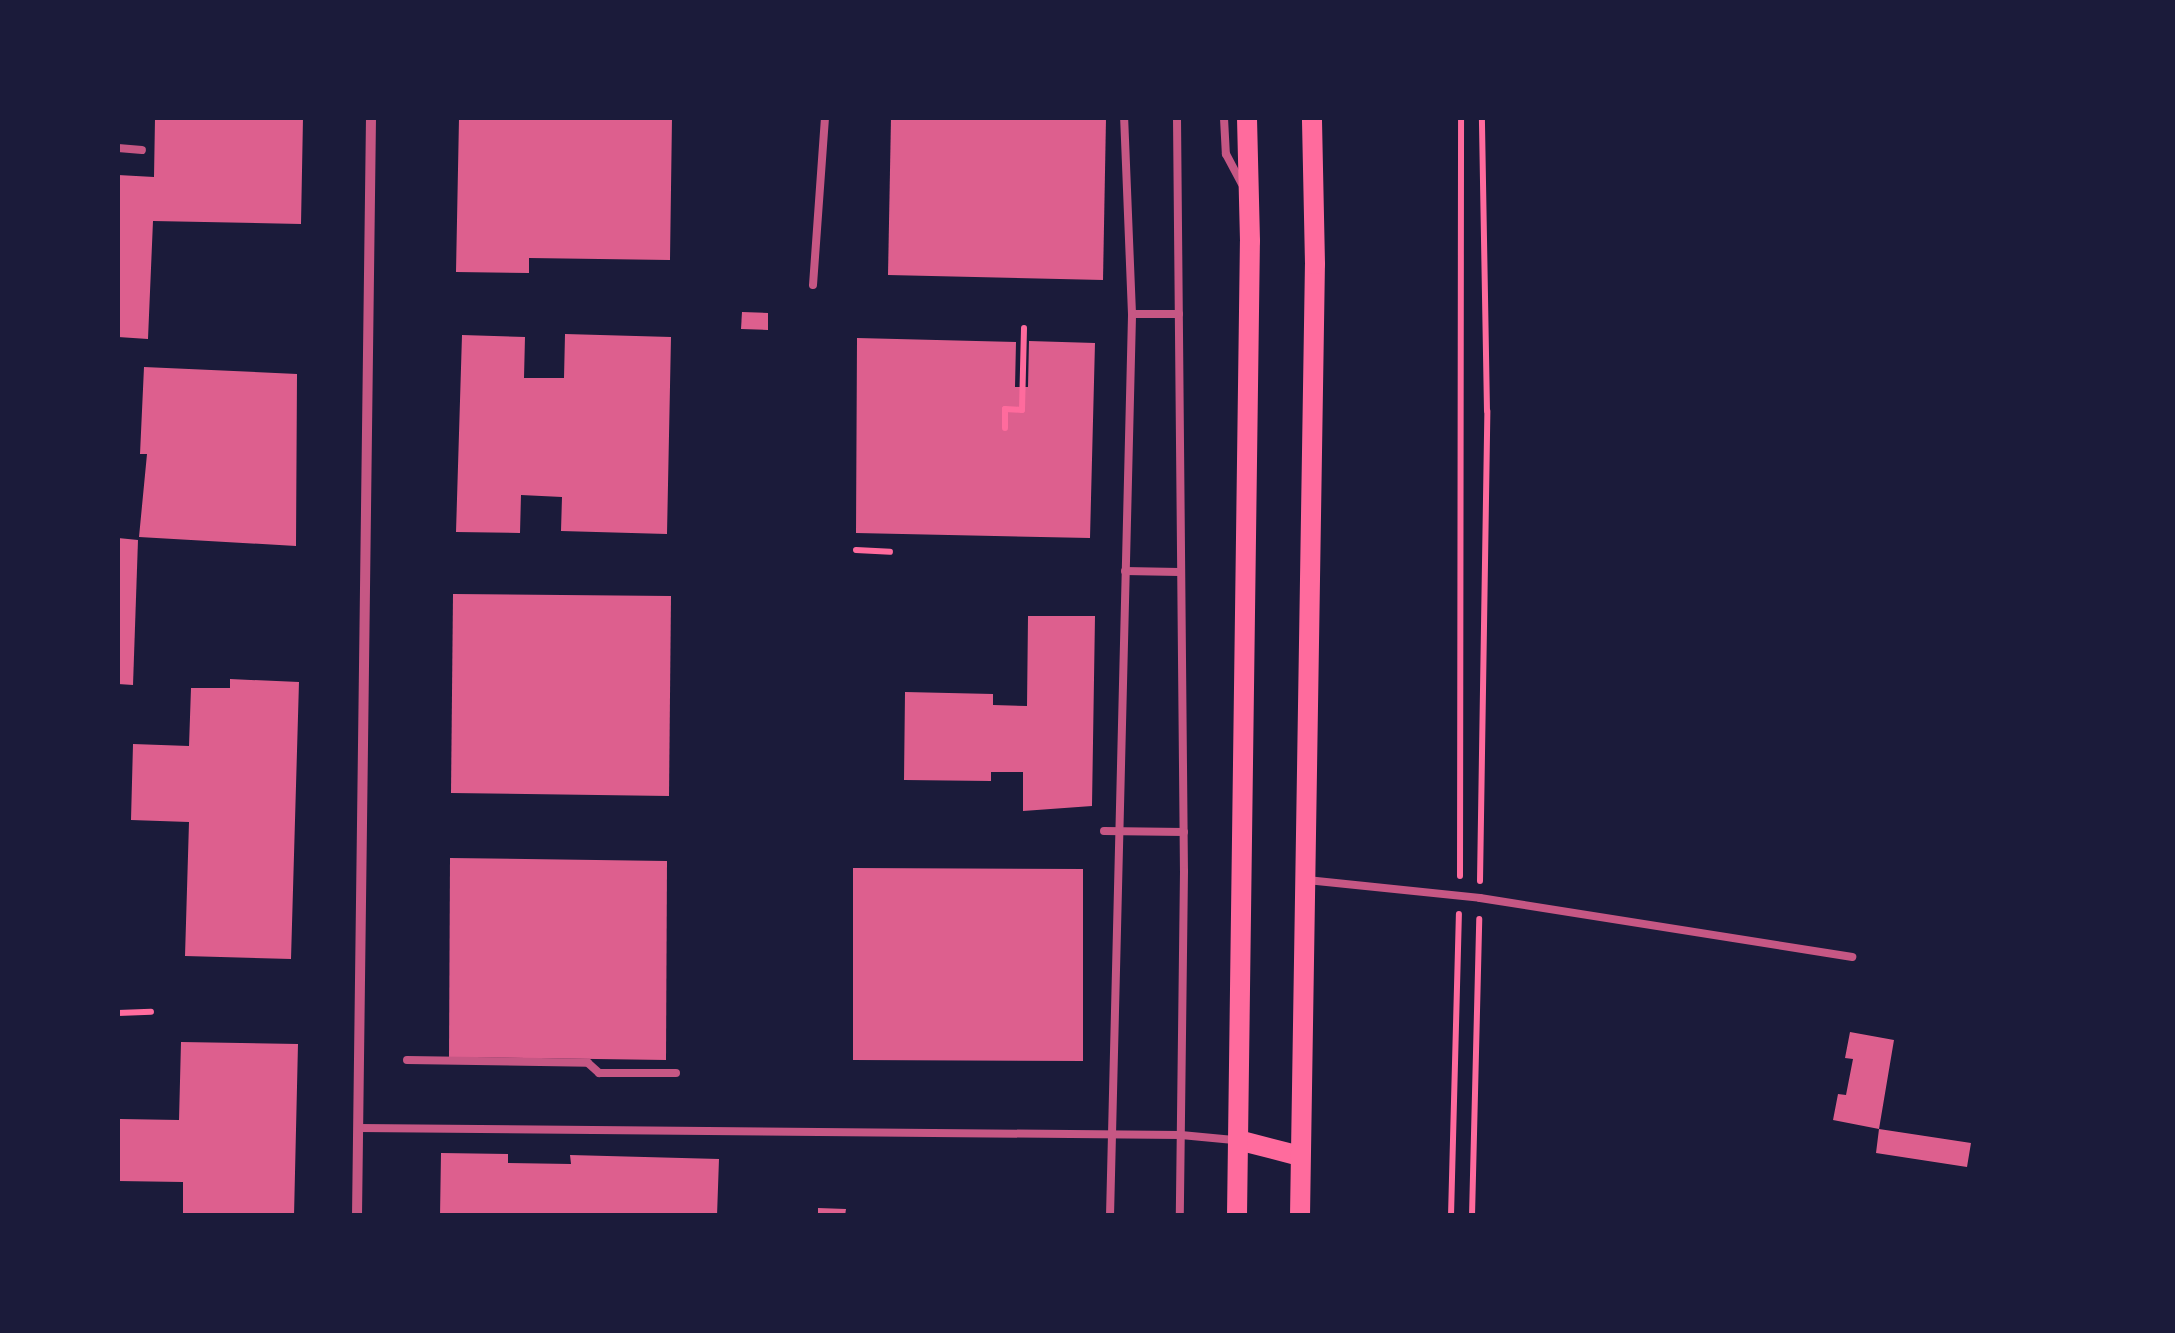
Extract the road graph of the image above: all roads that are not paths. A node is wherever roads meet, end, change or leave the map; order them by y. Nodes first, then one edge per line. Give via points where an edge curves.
1 (371, 118) edge
2 (825, 118) edge
3 (1124, 118) edge
4 (1177, 118) edge
5 (1224, 118) edge
6 (1246, 118) edge
7 (1312, 118) edge
8 (118, 148) edge
9 (142, 150) dead end
10 (1249, 199) junction
11 (813, 285) dead end
12 (1132, 314) junction
13 (1179, 314) junction
14 (1126, 571) junction
15 (1179, 572) junction
16 (1104, 831) dead end
17 (1184, 832) junction
18 (1120, 833) junction
19 (1306, 880) junction
20 (1852, 957) dead end
21 (406, 1060) dead end
22 (676, 1073) dead end
23 (359, 1128) junction
24 (1112, 1135) junction
25 (1181, 1136) junction
26 (1238, 1140) junction
27 (1300, 1156) junction
28 (357, 1216) edge
29 (1110, 1216) edge
30 (1180, 1216) edge
31 (1237, 1216) edge
32 (1300, 1216) edge

1 - 23 street
2 - 11 lane
3 - 12 lane
4 - 13 lane
5 - 10 lane via 1226,154
6 - 10 main road
7 - 19 main road via 1316,264
8 - 9 lane
10 - 26 main road
12 - 13 lane
12 - 14 lane
13 - 15 lane
14 - 15 lane
14 - 18 lane
15 - 17 lane
16 - 18 lane
17 - 18 lane
17 - 25 lane
18 - 24 lane
19 - 20 lane via 1480,898
19 - 27 main road
21 - 22 lane
23 - 24 lane
23 - 28 street
24 - 25 lane
24 - 29 lane
25 - 26 lane
25 - 30 lane
26 - 27 main road
26 - 31 main road
27 - 32 main road

